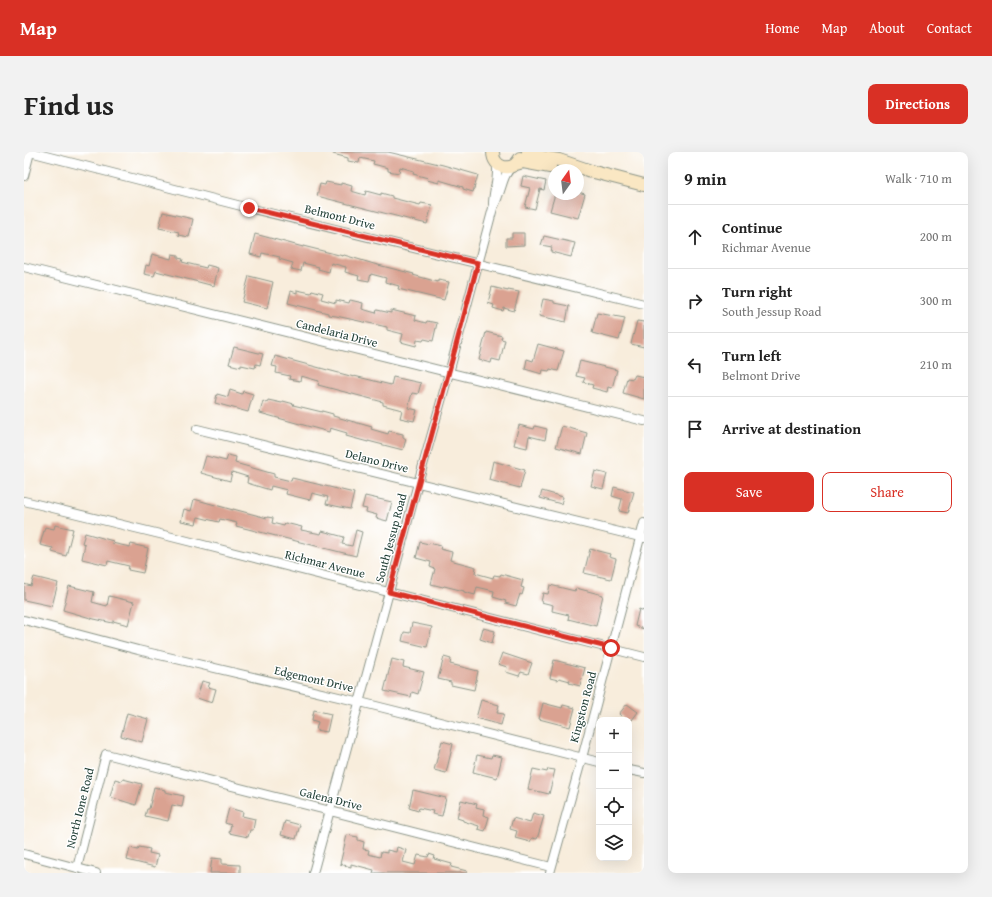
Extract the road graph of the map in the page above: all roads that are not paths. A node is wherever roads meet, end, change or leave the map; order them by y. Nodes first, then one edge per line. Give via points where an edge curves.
1 (30, 152) edge
2 (521, 152) edge
3 (528, 152) edge
4 (492, 156) edge
5 (515, 165) junction
6 (548, 166) edge
7 (584, 171) edge
8 (594, 172) junction
9 (24, 176) edge
10 (644, 185) edge
11 (493, 208) junction
12 (478, 263) junction
13 (24, 267) edge
14 (644, 304) edge
15 (449, 373) junction
16 (644, 422) edge
17 (197, 429) dead end
18 (418, 483) junction
19 (24, 501) edge
20 (644, 523) edge
21 (642, 538) edge
22 (389, 592) junction
23 (24, 620) edge
24 (611, 648) junction
25 (644, 657) edge
26 (360, 702) junction
27 (106, 754) joint
28 (582, 758) junction
29 (596, 761) edge
30 (632, 771) edge
31 (644, 773) edge
32 (330, 811) junction
33 (24, 854) edge
34 (77, 868) junction
35 (550, 870) edge
36 (96, 873) edge
37 (313, 873) edge

1 - 9 street
1 - 12 street, Belmont Drive
2 - 5 street via 520,159
3 - 8 street
4 - 5 street via 501,166
4 - 11 street, South Jessup Road via 497,169
5 - 6 street via 528,162
5 - 11 street, South Jessup Road via 505,175
7 - 8 street
8 - 10 street
11 - 12 street, South Jessup Road
12 - 14 street, Belmont Drive
12 - 15 street, South Jessup Road
13 - 15 street, Candelaria Drive
15 - 16 street, Candelaria Drive
15 - 18 street, South Jessup Road
17 - 18 street, Delano Drive
18 - 21 street, Delano Drive
18 - 22 street, South Jessup Road
19 - 22 street, Richmar Avenue
20 - 21 street, Kingston Road
21 - 24 street, Kingston Road
22 - 24 street, Richmar Avenue
22 - 26 street, South Jessup Road
23 - 26 street, Edgemont Drive via 138,650
24 - 25 street, Richmar Avenue
24 - 28 street, Kingston Road
26 - 28 street, Edgemont Drive
26 - 32 street, South Jessup Road
27 - 32 street, Galena Drive
27 - 34 street, North Ione Road
28 - 29 street, Edgemont Drive
28 - 35 street, Kingston Road
30 - 31 street
32 - 35 street, Galena Drive
32 - 37 street, South Jessup Road
33 - 34 street
34 - 36 street

